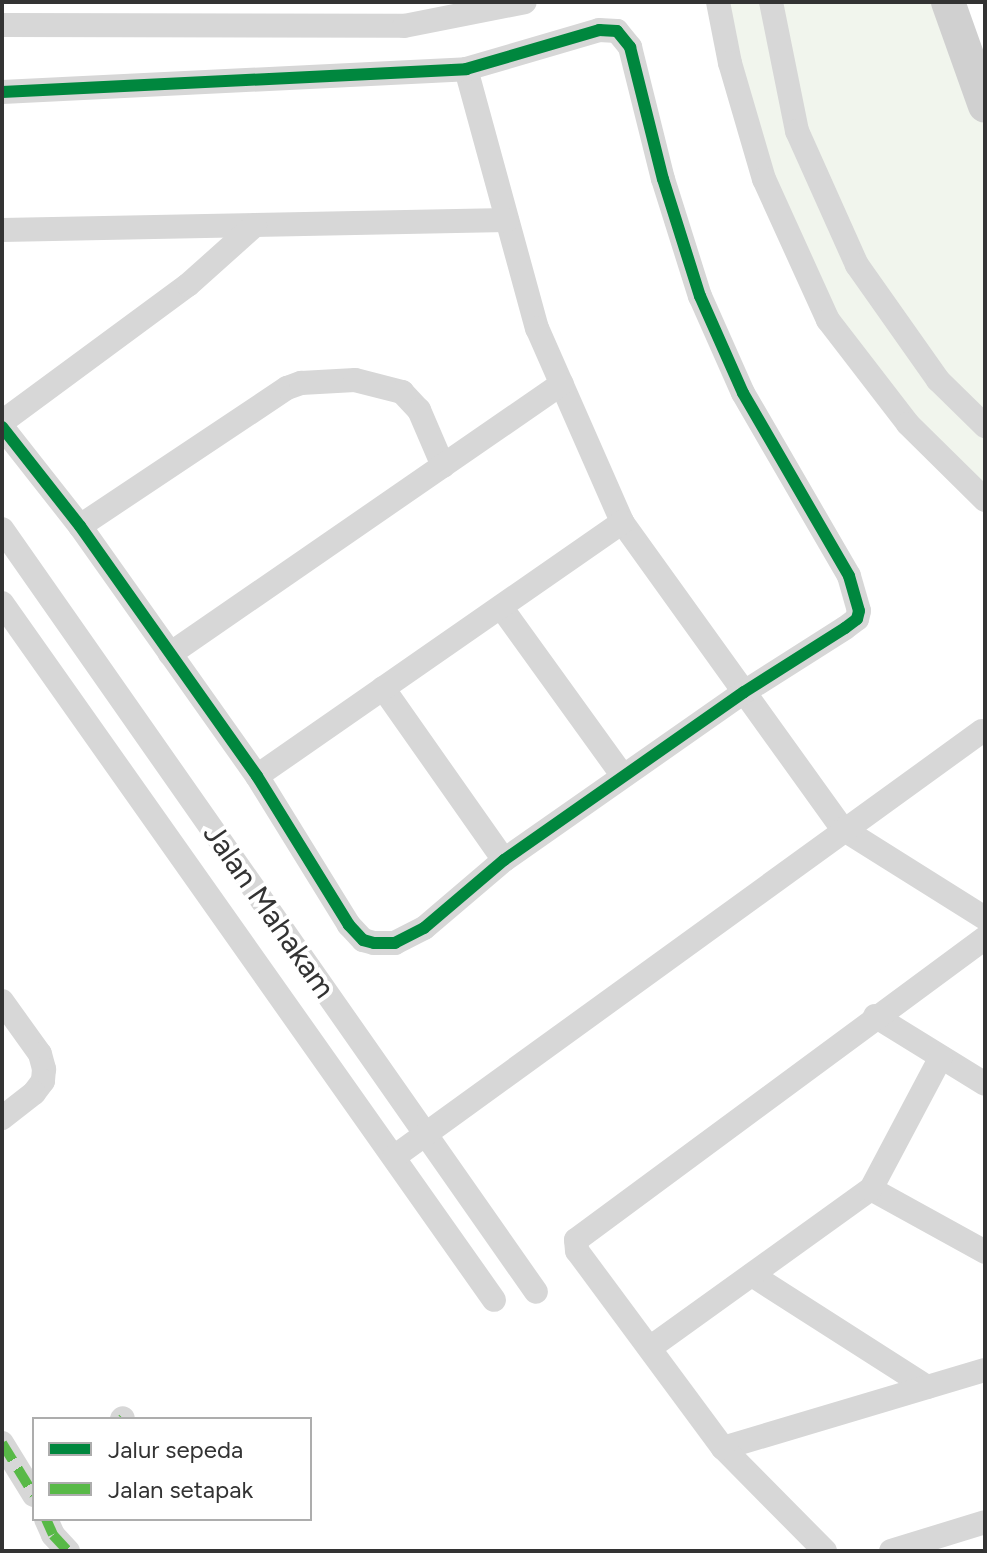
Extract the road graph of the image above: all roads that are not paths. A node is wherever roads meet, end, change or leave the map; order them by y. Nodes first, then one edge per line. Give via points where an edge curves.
1 (525, 2) edge
2 (718, 2) edge
3 (771, 2) edge
4 (948, 2) edge
5 (2, 25) edge
6 (466, 69) junction
7 (2, 92) edge
8 (985, 106) edge
9 (507, 220) junction
10 (255, 225) junction
11 (2, 230) edge
12 (562, 384) junction
13 (2, 425) edge
14 (985, 426) edge
15 (443, 466) junction
16 (985, 500) edge
17 (622, 522) junction
18 (80, 526) junction
19 (2, 529) edge
20 (2, 603) edge
21 (501, 607) junction
22 (170, 654) junction
23 (383, 688) junction
24 (744, 692) junction
25 (982, 731) dead end
26 (257, 776) junction
27 (623, 776) junction
28 (843, 829) junction
29 (504, 860) junction
30 (985, 918) edge
31 (985, 938) edge
32 (2, 1001) edge
33 (875, 1016) junction
34 (941, 1057) junction
35 (985, 1084) edge
36 (2, 1118) edge
37 (426, 1134) junction
38 (394, 1157) junction
39 (871, 1189) junction
40 (985, 1252) edge
41 (752, 1275) junction
42 (536, 1292) dead end
43 (494, 1300) dead end
44 (651, 1347) junction
45 (985, 1370) edge
46 (927, 1387) junction
47 (2, 1443) edge
48 (723, 1448) junction
49 (32, 1483) edge
50 (47, 1521) edge
51 (985, 1522) edge
52 (68, 1551) edge
53 (825, 1551) edge
54 (891, 1551) edge

1 - 5 street via 404,26
2 - 16 street via 764,179 828,320 908,424
3 - 14 street via 797,131 857,265 938,380
4 - 8 street
6 - 7 street
6 - 9 street
6 - 24 street via 599,30 617,31 630,47 700,296 743,393 849,576 859,604 857,619
9 - 10 street
9 - 12 street via 537,328
10 - 11 street
10 - 13 street via 188,285
12 - 15 street
12 - 17 street
13 - 18 street
15 - 18 street via 419,410 402,392 355,380 301,383
15 - 22 street
17 - 21 street
17 - 24 street
18 - 22 street
19 - 37 street, Jalan Mahakam
20 - 38 street, Jalan Mahakam
21 - 23 street
21 - 27 street
22 - 26 street
23 - 26 street
23 - 29 street
24 - 27 street
24 - 28 street
25 - 28 street
26 - 29 street via 363,940 384,944 410,937
27 - 29 street
28 - 30 street
28 - 37 street
31 - 33 street
32 - 36 street via 40,1054 44,1069 34,1093
33 - 34 street
33 - 44 street via 576,1240 577,1251
34 - 35 street
34 - 39 street
37 - 38 street
37 - 42 street, Jalan Mahakam
38 - 43 street, Jalan Mahakam
39 - 40 street
39 - 41 street
41 - 44 street
41 - 46 street
44 - 48 street
45 - 46 street
46 - 48 street
47 - 49 street
48 - 53 street
50 - 52 street
51 - 54 street

